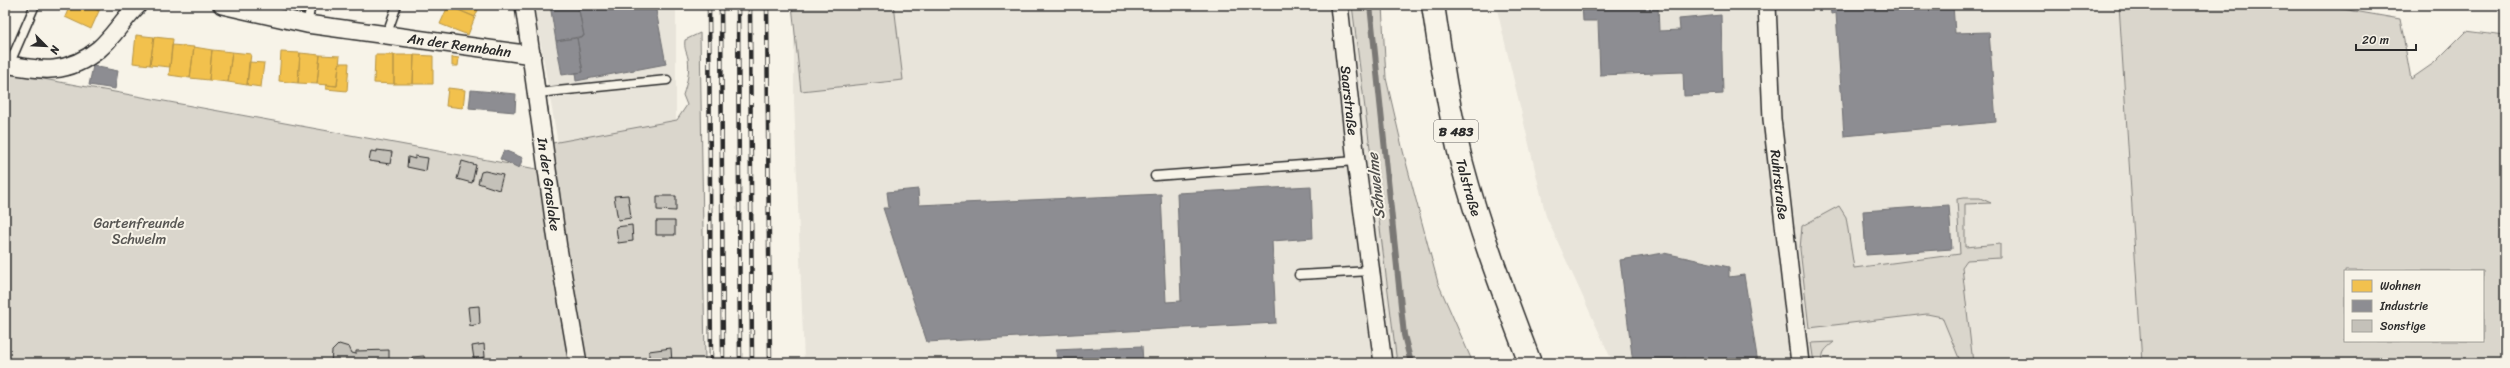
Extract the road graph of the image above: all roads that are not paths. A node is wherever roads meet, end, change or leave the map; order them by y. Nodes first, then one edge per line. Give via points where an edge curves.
1 (35, 5) edge
2 (138, 5) edge
3 (312, 5) edge
4 (397, 5) edge
5 (524, 5) edge
6 (1339, 5) edge
7 (1433, 5) edge
8 (1767, 5) edge
9 (228, 6) edge
10 (307, 24) junction
11 (386, 36) junction
12 (532, 55) junction
13 (7, 64) edge
14 (667, 80) dead end
15 (538, 93) junction
16 (1356, 161) junction
17 (1155, 176) dead end
18 (1371, 271) junction
19 (1299, 275) dead end
20 (578, 363) edge
21 (1383, 363) edge
22 (1530, 363) edge
23 (1800, 363) edge

1 - 13 lane
2 - 13 street via 99,49 77,63 50,71
3 - 10 lane
4 - 11 lane, An der Rennbahn
5 - 12 street, In der Graslake
6 - 16 street, Saarstraße
7 - 22 main road, Talstraße / B 483 via 1441,60 1462,163 1499,284
8 - 23 street, Ruhrstraße via 1772,119
9 - 10 street, An der Rennbahn
10 - 11 street, An der Rennbahn
11 - 12 street, An der Rennbahn
12 - 15 street, In der Graslake
14 - 15 lane
15 - 20 street, In der Graslake via 558,248
16 - 17 lane
16 - 18 street, Saarstraße
18 - 19 lane
18 - 21 street, Saarstraße

